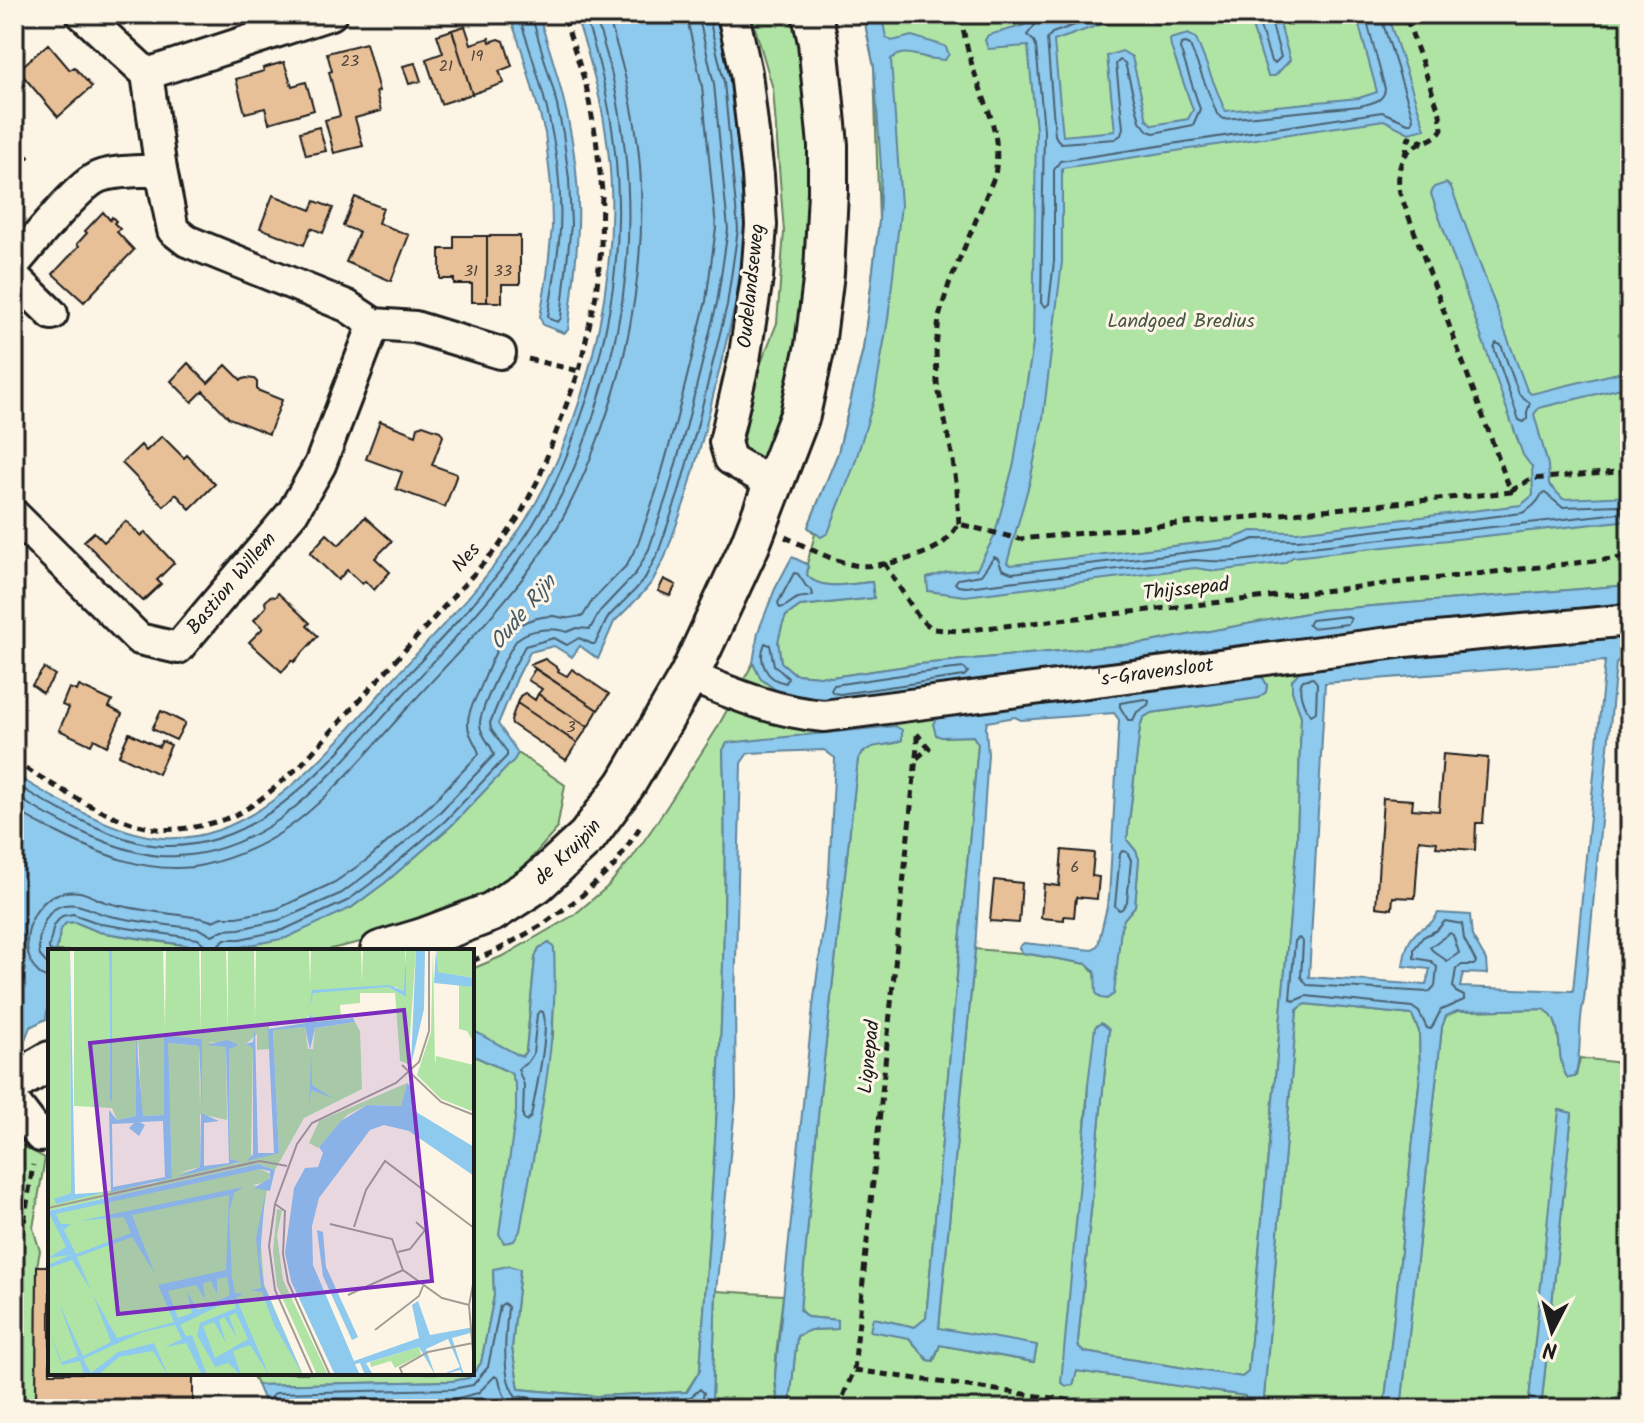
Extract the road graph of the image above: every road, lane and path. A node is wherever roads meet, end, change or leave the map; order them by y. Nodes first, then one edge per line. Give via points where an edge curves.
1 (82, 14) edge
2 (331, 14) edge
3 (563, 14) edge
4 (733, 14) edge
5 (812, 14) edge
6 (960, 14) edge
7 (1405, 14) edge
8 (147, 74) junction
9 (1425, 142) junction
10 (1404, 157) junction
11 (161, 170) junction
12 (14, 264) edge
13 (14, 277) edge
14 (52, 314) dead end
15 (374, 324) junction
16 (514, 356) joint
17 (579, 371) junction
18 (1630, 471) edge
19 (774, 485) junction
20 (1511, 492) junction
21 (14, 515) edge
22 (959, 524) junction
23 (784, 536) dead end
24 (1630, 557) edge
25 (884, 563) junction
26 (1630, 620) edge
27 (689, 676) junction
28 (914, 719) junction
29 (916, 758) junction
30 (14, 761) edge
31 (387, 949) edge
32 (48, 1062) edge
33 (14, 1082) edge
34 (14, 1102) edge
35 (40, 1136) joint
36 (14, 1262) edge
37 (854, 1370) junction
38 (838, 1409) edge
39 (1131, 1409) edge

1 - 8 street
2 - 8 street
3 - 17 path, Nes via 586,85 602,191 596,295
4 - 19 street, Oudelandseweg via 746,73 761,225 744,360 725,442 730,459
5 - 19 main road via 828,145 824,273 800,415
6 - 22 path via 996,130 998,159 939,317 937,383
7 - 9 path via 1440,114 1442,129 1437,138
8 - 11 street
9 - 10 path
9 - 10 path via 1409,137
10 - 20 path via 1400,193
11 - 12 street via 97,178
11 - 15 street via 173,230 187,241 347,306
13 - 14 street
15 - 16 street via 415,327
15 - 21 street, Bastion Willem via 320,465 293,512 178,648 139,639
16 - 17 path
17 - 30 path, Nes via 539,478 499,546 330,734 265,796 226,819 158,829 98,809
18 - 20 path via 1540,478
19 - 27 main road
20 - 22 path via 1020,539
22 - 25 path via 943,543
23 - 25 path via 847,563
24 - 25 path, Thijssepad via 959,631 933,629 919,618
26 - 28 street, 's-Gravensloot via 1405,641
27 - 28 street, 's-Gravensloot via 797,714
27 - 31 main road, de Kruipin via 626,784 587,837 536,884 492,912
28 - 29 path, Lignepad
28 - 29 path via 929,748
29 - 37 path, Lignepad
32 - 33 main road
34 - 35 street
35 - 36 path
37 - 38 path, Lignepad
37 - 39 path

